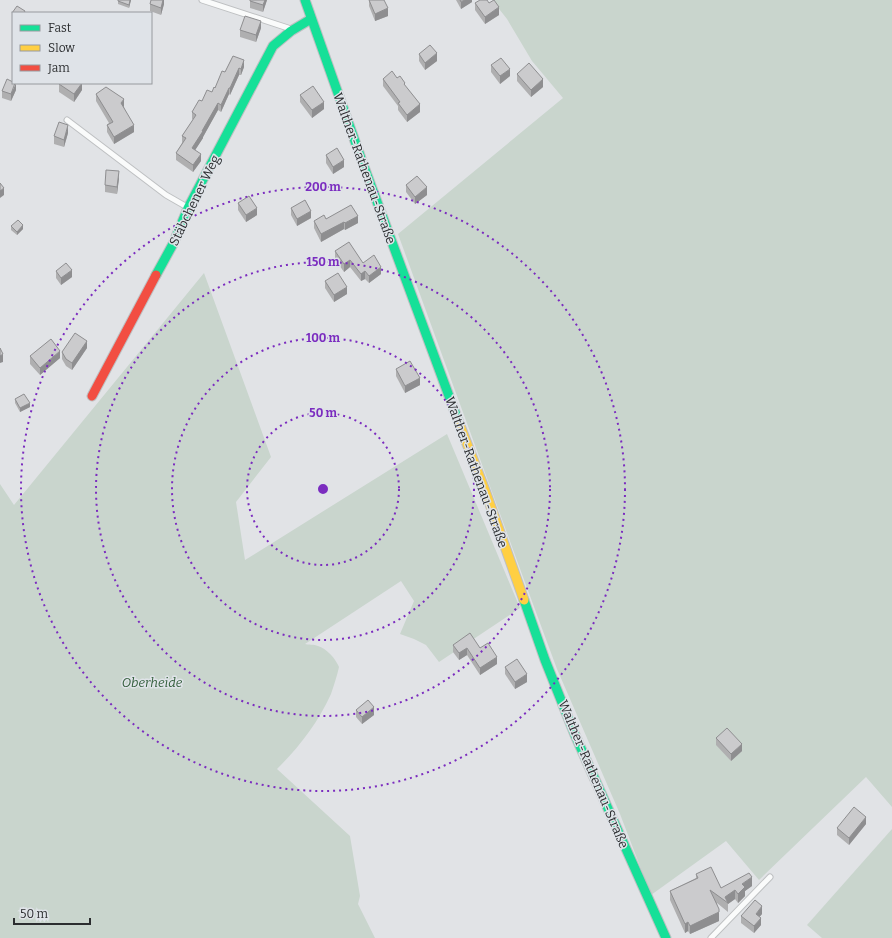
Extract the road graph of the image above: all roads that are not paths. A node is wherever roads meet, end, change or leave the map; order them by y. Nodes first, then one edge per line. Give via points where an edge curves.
1 (202, 0) edge
2 (305, 0) edge
3 (311, 19) junction
4 (291, 29) junction
5 (67, 120) dead end
6 (188, 208) junction
7 (92, 396) dead end
8 (770, 877) dead end
9 (666, 938) edge
10 (711, 938) edge

1 - 4 lane
2 - 3 street, Walther-Rathenau-Straße
3 - 4 street, Stäbchener Weg
3 - 9 street, Walther-Rathenau-Straße via 545,660 575,735
4 - 6 street, Stäbchener Weg via 273,46
5 - 6 lane
6 - 7 street, Stäbchener Weg via 173,244
8 - 10 lane

